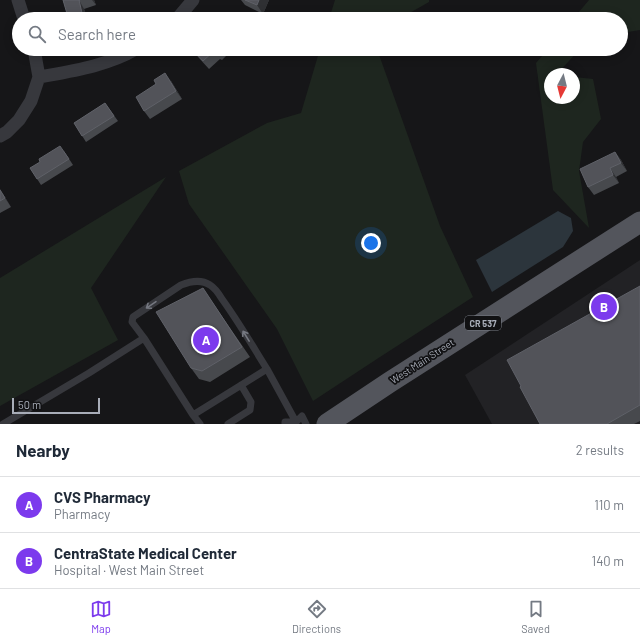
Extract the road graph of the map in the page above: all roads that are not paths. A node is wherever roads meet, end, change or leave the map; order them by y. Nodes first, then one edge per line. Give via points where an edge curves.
1 (18, 0) edge
2 (193, 0) edge
3 (22, 12) edge
4 (184, 12) edge
5 (35, 56) edge
6 (120, 56) edge
7 (39, 77) junction
8 (0, 136) edge
9 (640, 222) edge
10 (144, 338) junction
11 (267, 369) junction
12 (241, 385) junction
13 (193, 415) junction
14 (296, 422) junction
15 (333, 422) edge
16 (3, 424) edge
17 (200, 424) edge
18 (228, 424) edge
19 (285, 424) edge
20 (306, 424) edge

1 - 3 street
2 - 4 street
5 - 7 street
6 - 7 street via 96,65
7 - 8 street via 31,101 19,120
9 - 15 main road, West Main Street / CR 537
11 -> 10 lane via 228,307 212,286 205,282 181,285 133,317 132,322
10 - 13 lane
10 - 16 lane
11 - 12 lane
11 - 14 lane
12 - 13 lane
12 - 18 lane via 251,402 250,410
13 - 17 lane
14 - 19 lane via 284,422
14 - 20 lane via 302,416

